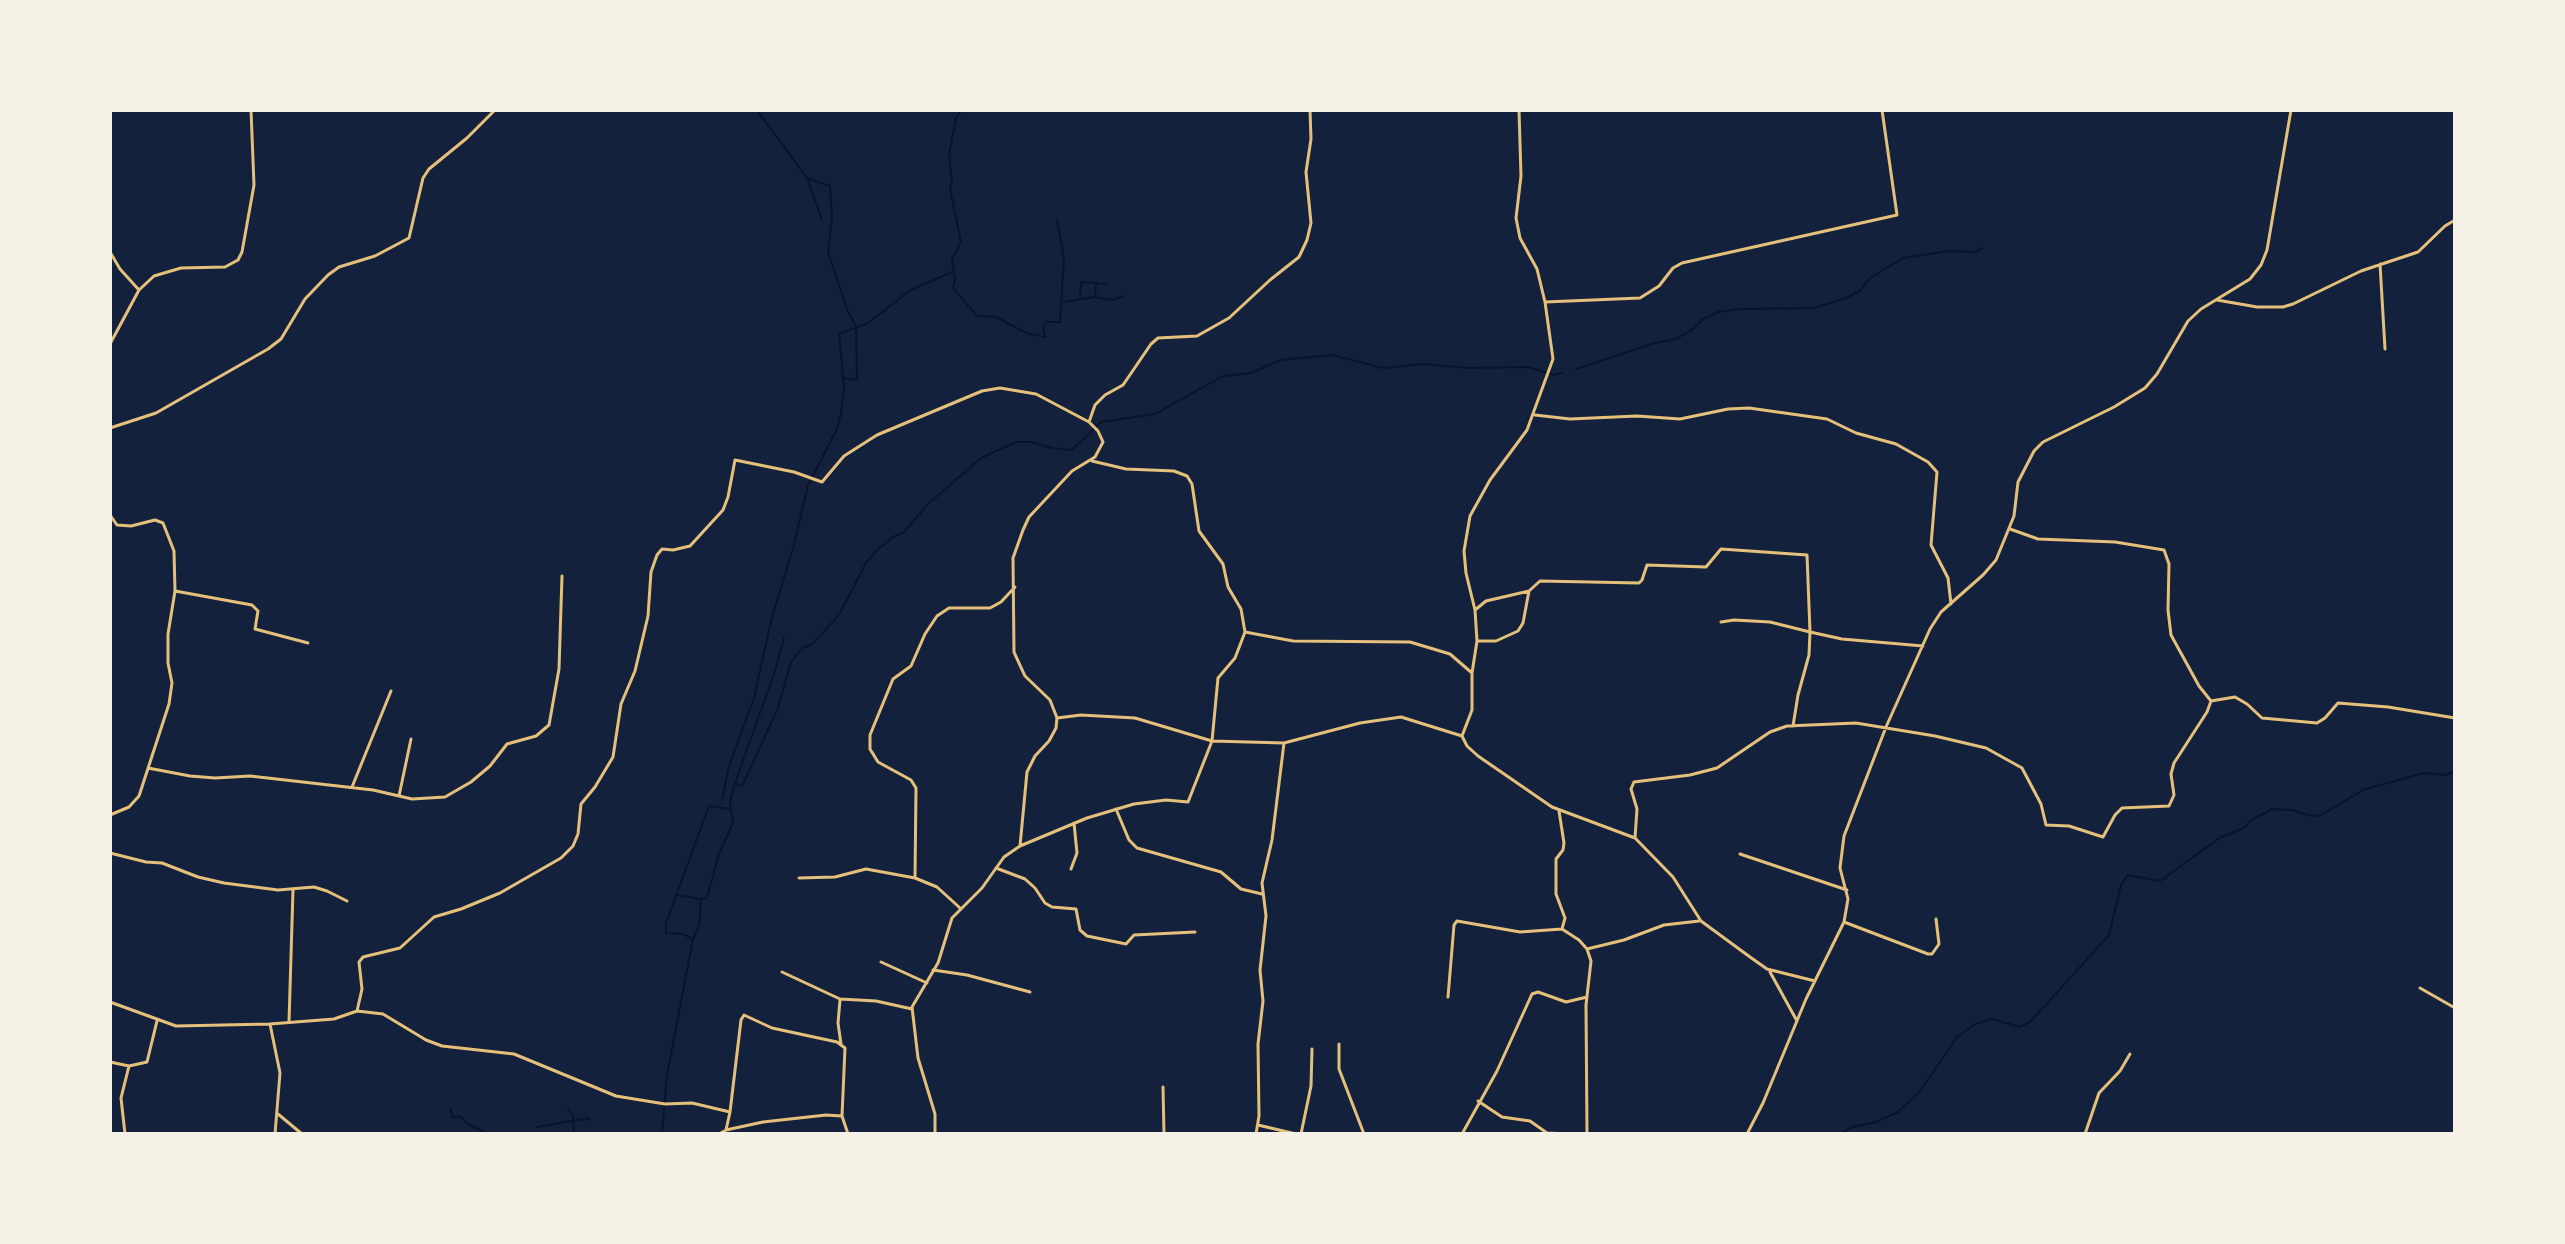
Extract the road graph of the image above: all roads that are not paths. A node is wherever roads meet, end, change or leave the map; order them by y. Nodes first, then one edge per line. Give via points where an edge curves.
1 (251, 110) edge
2 (495, 110) edge
3 (1310, 110) edge
4 (1519, 110) edge
5 (1882, 110) edge
6 (2291, 110) edge
7 (2455, 220) edge
8 (110, 252) edge
9 (2380, 264) junction
10 (139, 290) junction
11 (2217, 300) junction
12 (1545, 302) junction
13 (110, 344) edge
14 (2385, 349) dead end
15 (1533, 415) junction
16 (1089, 422) junction
17 (110, 428) edge
18 (1091, 460) junction
19 (110, 515) edge
20 (2009, 529) junction
21 (562, 576) dead end
22 (1015, 587) junction
23 (175, 591) junction
24 (1529, 591) junction
25 (1951, 604) junction
26 (1475, 610) junction
27 (1721, 622) dead end
28 (1245, 632) junction
29 (1810, 632) junction
30 (1477, 641) junction
31 (308, 643) dead end
32 (1923, 646) junction
33 (1472, 673) junction
34 (391, 691) dead end
35 (2211, 701) junction
36 (1057, 718) junction
37 (2455, 718) edge
38 (1793, 726) junction
39 (1886, 727) junction
40 (1462, 736) junction
41 (411, 739) dead end
42 (1212, 741) junction
43 (1284, 743) junction
44 (148, 768) junction
45 (352, 787) junction
46 (399, 796) junction
47 (1116, 809) junction
48 (1559, 811) junction
49 (110, 815) edge
50 (1074, 823) junction
51 (1635, 838) junction
52 (1020, 846) junction
53 (110, 853) edge
54 (1740, 854) dead end
55 (996, 868) junction
56 (1071, 869) dead end
57 (799, 878) dead end
58 (915, 878) junction
59 (293, 890) junction
60 (1847, 890) junction
61 (1262, 894) junction
62 (347, 901) dead end
63 (960, 908) junction
64 (1936, 919) dead end
65 (1701, 921) junction
66 (1844, 922) junction
67 (1562, 929) junction
68 (1195, 932) dead end
69 (1587, 949) junction
70 (881, 962) dead end
71 (1767, 969) junction
72 (933, 970) junction
73 (782, 972) dead end
74 (1815, 981) junction
75 (927, 983) junction
76 (2420, 988) dead end
77 (1030, 992) dead end
78 (1448, 997) dead end
79 (1587, 997) junction
80 (840, 999) junction
81 (110, 1002) edge
82 (2455, 1008) edge
83 (912, 1009) junction
84 (357, 1011) junction
85 (157, 1020) junction
86 (289, 1022) junction
87 (1798, 1022) junction
88 (270, 1024) junction
89 (841, 1044) junction
90 (1339, 1044) dead end
91 (1312, 1049) dead end
92 (2130, 1054) dead end
93 (110, 1062) edge
94 (129, 1066) junction
95 (1163, 1087) dead end
96 (1478, 1101) junction
97 (730, 1112) junction
98 (278, 1114) junction
99 (842, 1116) junction
100 (1258, 1125) junction
101 (726, 1130) junction
102 (125, 1134) edge
103 (275, 1134) edge
104 (302, 1134) edge
105 (719, 1134) edge
106 (848, 1134) edge
107 (935, 1134) edge
108 (1164, 1134) edge
109 (1256, 1134) edge
110 (1298, 1134) edge
111 (1364, 1134) edge
112 (1462, 1134) edge
113 (1569, 1134) edge
114 (1587, 1134) edge
115 (1747, 1134) edge
116 (2085, 1134) edge

1 - 10 street via 254,185 238,260 225,267 181,268 154,276
2 - 17 street via 429,169 409,238 328,275 268,349 156,413
3 - 16 street via 1306,172 1311,223 1299,257 1229,318 1197,336 1154,341 1123,385 1100,398
4 - 12 street via 1522,153 1516,218
5 - 12 street via 1897,215 1677,265 1640,298
6 - 11 street via 2264,259 2250,279
7 - 9 street via 2418,252
8 - 10 street
9 - 11 street via 2283,307
9 - 14 street
10 - 13 street
11 - 20 street via 2188,321 2145,388 2034,451 2018,482
12 - 15 street via 1553,359
15 - 25 street via 1680,419 1749,408 1827,419 1896,444 1937,472 1931,545 1948,578
15 - 26 street via 1470,516 1464,559
16 - 18 street via 1103,442
16 - 84 street via 1036,394 1000,388 877,435 844,456 822,482 735,460 723,510 690,546 662,549 657,555 648,616 621,704 613,757 581,804 573,846 500,893 434,917 400,948 363,957
18 - 22 street via 1072,471 1028,519 1014,554
18 - 28 street via 1187,476 1199,531 1223,564
19 - 23 street via 117,525 163,523 174,551
20 - 25 street via 1993,564
20 - 35 street via 2038,539 2164,550 2171,635
21 - 46 street via 559,669 546,729 507,744 490,766 445,797
22 - 36 street via 1016,656 1025,676 1050,700
22 - 58 street via 990,608 953,607 941,612 911,666 893,679 873,726 872,755 916,788
23 - 31 street via 252,605 258,611 255,629
23 - 44 street via 168,634 172,694
24 - 26 street via 1492,598
24 - 29 street via 1540,581 1639,583 1647,565 1706,567 1721,549 1807,555
24 - 30 street via 1518,631 1496,641
25 - 32 street
26 - 30 street
27 - 29 street via 1770,622
28 - 33 street via 1293,641 1410,642 1450,654
28 - 42 street via 1235,658 1218,678
29 - 32 street
29 - 38 street
30 - 33 street
32 - 39 street
33 - 40 street via 1472,710
34 - 45 street
35 - 37 street via 2235,697 2262,718 2317,723 2334,704 2343,703
35 - 39 street via 2174,763 2169,806 2122,808 2103,837 2046,825 2027,775 2004,756 1970,743
36 - 42 street via 1135,718
36 - 52 street via 1049,741 1027,772
38 - 39 street
38 - 51 street via 1770,732 1717,768 1633,783
39 - 60 street via 1844,836 1840,868
40 - 43 street via 1401,717
40 - 48 street via 1487,764
41 - 46 street
42 - 43 street
42 - 47 street via 1188,802 1166,800
43 - 61 street
44 - 45 street via 190,776 250,776
44 - 49 street via 134,803
45 - 46 street
47 - 50 street
47 - 61 street via 1137,848 1221,872 1241,889
48 - 51 street
48 - 67 street via 1564,843 1556,859 1556,894 1565,918
50 - 52 street
50 - 56 street via 1077,853
51 - 65 street via 1673,877
52 - 55 street
53 - 59 street via 224,883
54 - 60 street
55 - 63 street
55 - 68 street via 1025,879 1052,907 1076,909 1080,930 1087,936 1126,944 1134,935
57 - 58 street via 866,869
58 - 63 street via 937,887
59 - 62 street via 314,887
59 - 86 street
60 - 66 street
61 - 100 street via 1266,916
63 - 72 street
64 - 66 street via 1939,944 1928,954
65 - 69 street via 1664,925
65 - 71 street
66 - 74 street
67 - 69 street
67 - 78 street via 1520,932 1457,921
69 - 79 street
70 - 75 street
71 - 74 street
71 - 87 street
72 - 75 street
72 - 77 street
73 - 80 street
74 - 87 street
75 - 83 street
76 - 82 street
79 - 96 street via 1566,1002 1532,994
79 - 114 street
80 - 83 street
80 - 89 street
81 - 85 street
83 - 107 street
84 - 86 street via 334,1019
84 - 97 street via 393,1018 442,1046 514,1054 616,1096
85 - 88 street via 176,1026
85 - 94 street via 147,1062
86 - 88 street
87 - 115 street
88 - 98 street via 279,1061
89 - 97 street via 743,1016
89 - 99 street
90 - 111 street via 1339,1069
91 - 110 street via 1311,1086
92 - 116 street via 2099,1093
93 - 94 street
94 - 102 street via 121,1098
95 - 108 street
96 - 112 street
96 - 113 street via 1502,1117 1530,1121 1547,1133
97 - 101 street
98 - 103 street
98 - 104 street
99 - 101 street via 807,1116
99 - 106 street
100 - 109 street
100 - 110 street
101 - 105 street

